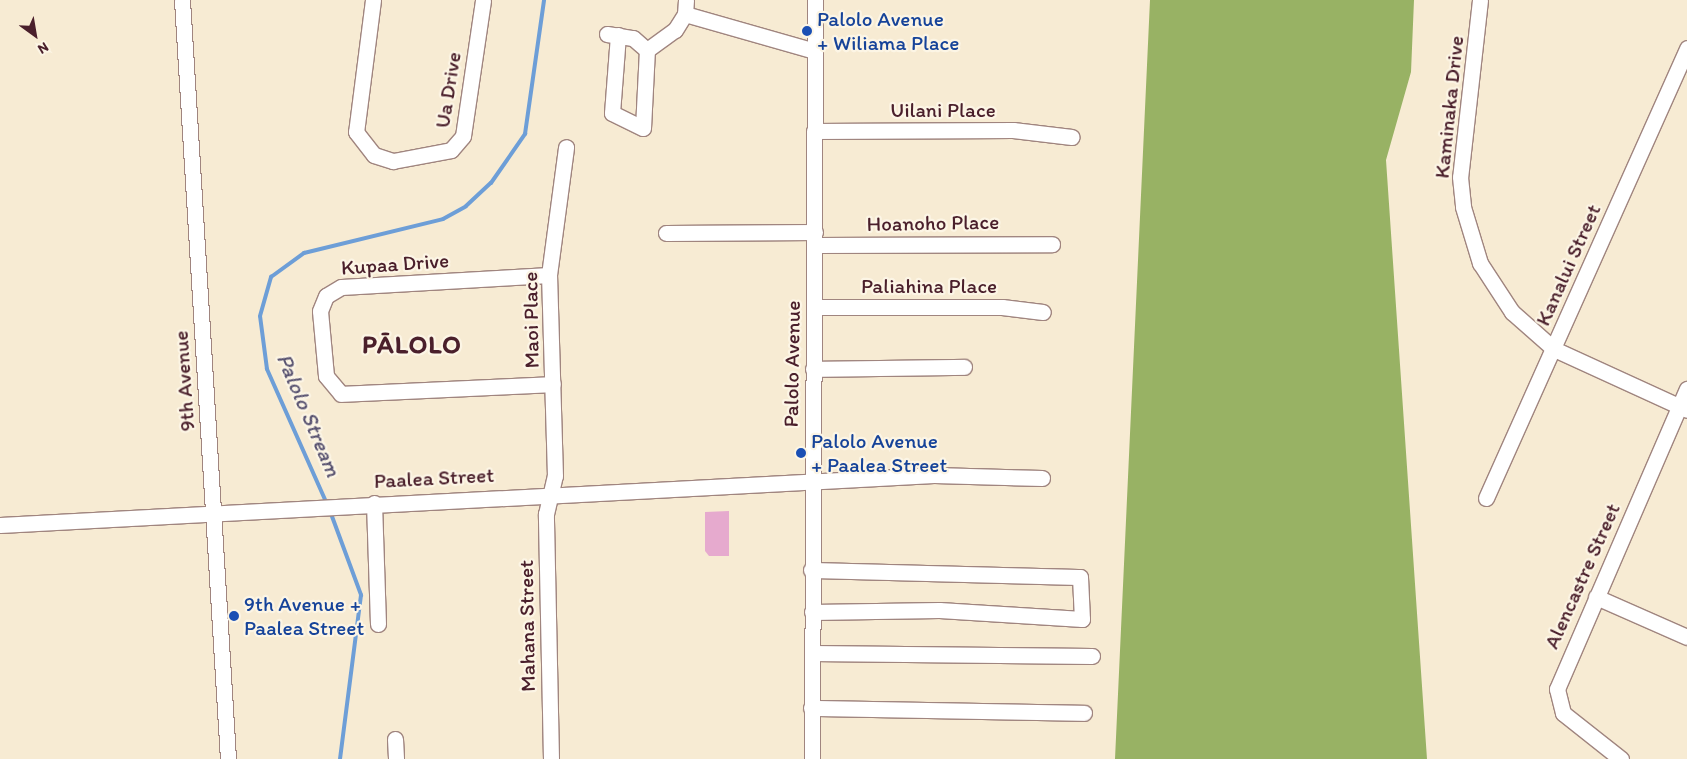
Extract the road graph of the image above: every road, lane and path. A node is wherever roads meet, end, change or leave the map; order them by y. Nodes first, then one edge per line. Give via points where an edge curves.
1 (182, 0) edge
2 (373, 0) edge
3 (483, 0) edge
4 (815, 0) edge
5 (1480, 0) edge
6 (685, 7) edge
7 (1687, 48) edge
8 (646, 50) junction
9 (815, 51) junction
10 (814, 131) junction
11 (1072, 137) dead end
12 (566, 147) dead end
13 (666, 233) dead end
14 (815, 238) junction
15 (1052, 244) dead end
16 (549, 275) junction
17 (814, 307) junction
18 (1043, 312) dead end
19 (1554, 349) junction
20 (964, 367) dead end
21 (813, 369) junction
22 (553, 384) junction
23 (1687, 390) edge
24 (1683, 409) edge
25 (1042, 478) dead end
26 (811, 484) junction
27 (550, 493) junction
28 (1486, 498) dead end
29 (374, 503) junction
30 (214, 514) junction
31 (0, 524) edge
32 (811, 570) junction
33 (1596, 597) junction
34 (812, 612) junction
35 (378, 624) dead end
36 (1687, 637) edge
37 (812, 653) junction
38 (1092, 656) dead end
39 (811, 708) junction
40 (1084, 713) dead end
41 (395, 739) dead end
42 (228, 759) edge
43 (396, 759) edge
44 (551, 759) edge
45 (812, 759) edge
46 (1621, 759) edge

1 - 30 street, 9th Avenue
2 - 3 street, Ua Drive via 356,132 374,156 394,161 451,150 463,136
4 - 9 street, Palolo Avenue
5 - 19 street, Kaminaka Drive via 1462,148 1463,207 1469,236 1494,289 1512,312
6 - 8 street via 675,30
6 - 9 street
7 - 19 street, Kanalui Street
8 - 8 street via 643,128 612,113 613,34 633,38
9 - 10 street, Palolo Avenue
10 - 11 street, Uilani Place via 1013,130
10 - 14 street, Palolo Avenue
12 - 16 street, Maoi Place
13 - 14 street, Hoanoho Place
14 - 15 street, Hoanoho Place
14 - 17 street, Palolo Avenue
16 - 22 street, Maoi Place
16 - 22 street, Kupaa Drive via 341,288 326,296 320,311 326,376 341,394
17 - 18 street, Paliahina Place via 1002,307
17 - 21 street, Palolo Avenue
19 - 24 street, Kaminaka Drive
19 - 28 street, Kanalui Street
20 - 21 street
21 - 26 street, Palolo Avenue
22 - 27 street, Maoi Place via 555,476
23 - 24 street, Alencastre Street
24 - 33 street, Alencastre Street
25 - 26 street, Paalea Street via 934,475
26 - 27 street, Paalea Street
26 - 32 street, Palolo Avenue
27 - 29 street, Paalea Street
27 - 44 street, Mahana Street via 546,514
29 - 30 street, Paalea Street
29 - 35 street
30 - 31 street, Paalea Street
30 - 42 street, 9th Avenue
32 - 34 street, Palolo Avenue
32 - 34 street via 1080,577 1082,619 939,610
33 - 36 street
33 - 46 street, Alencastre Street via 1558,684 1557,700 1566,717
34 - 37 street, Palolo Avenue
37 - 38 street
37 - 39 street, Palolo Avenue
39 - 40 street
39 - 45 street, Palolo Avenue
41 - 43 street

